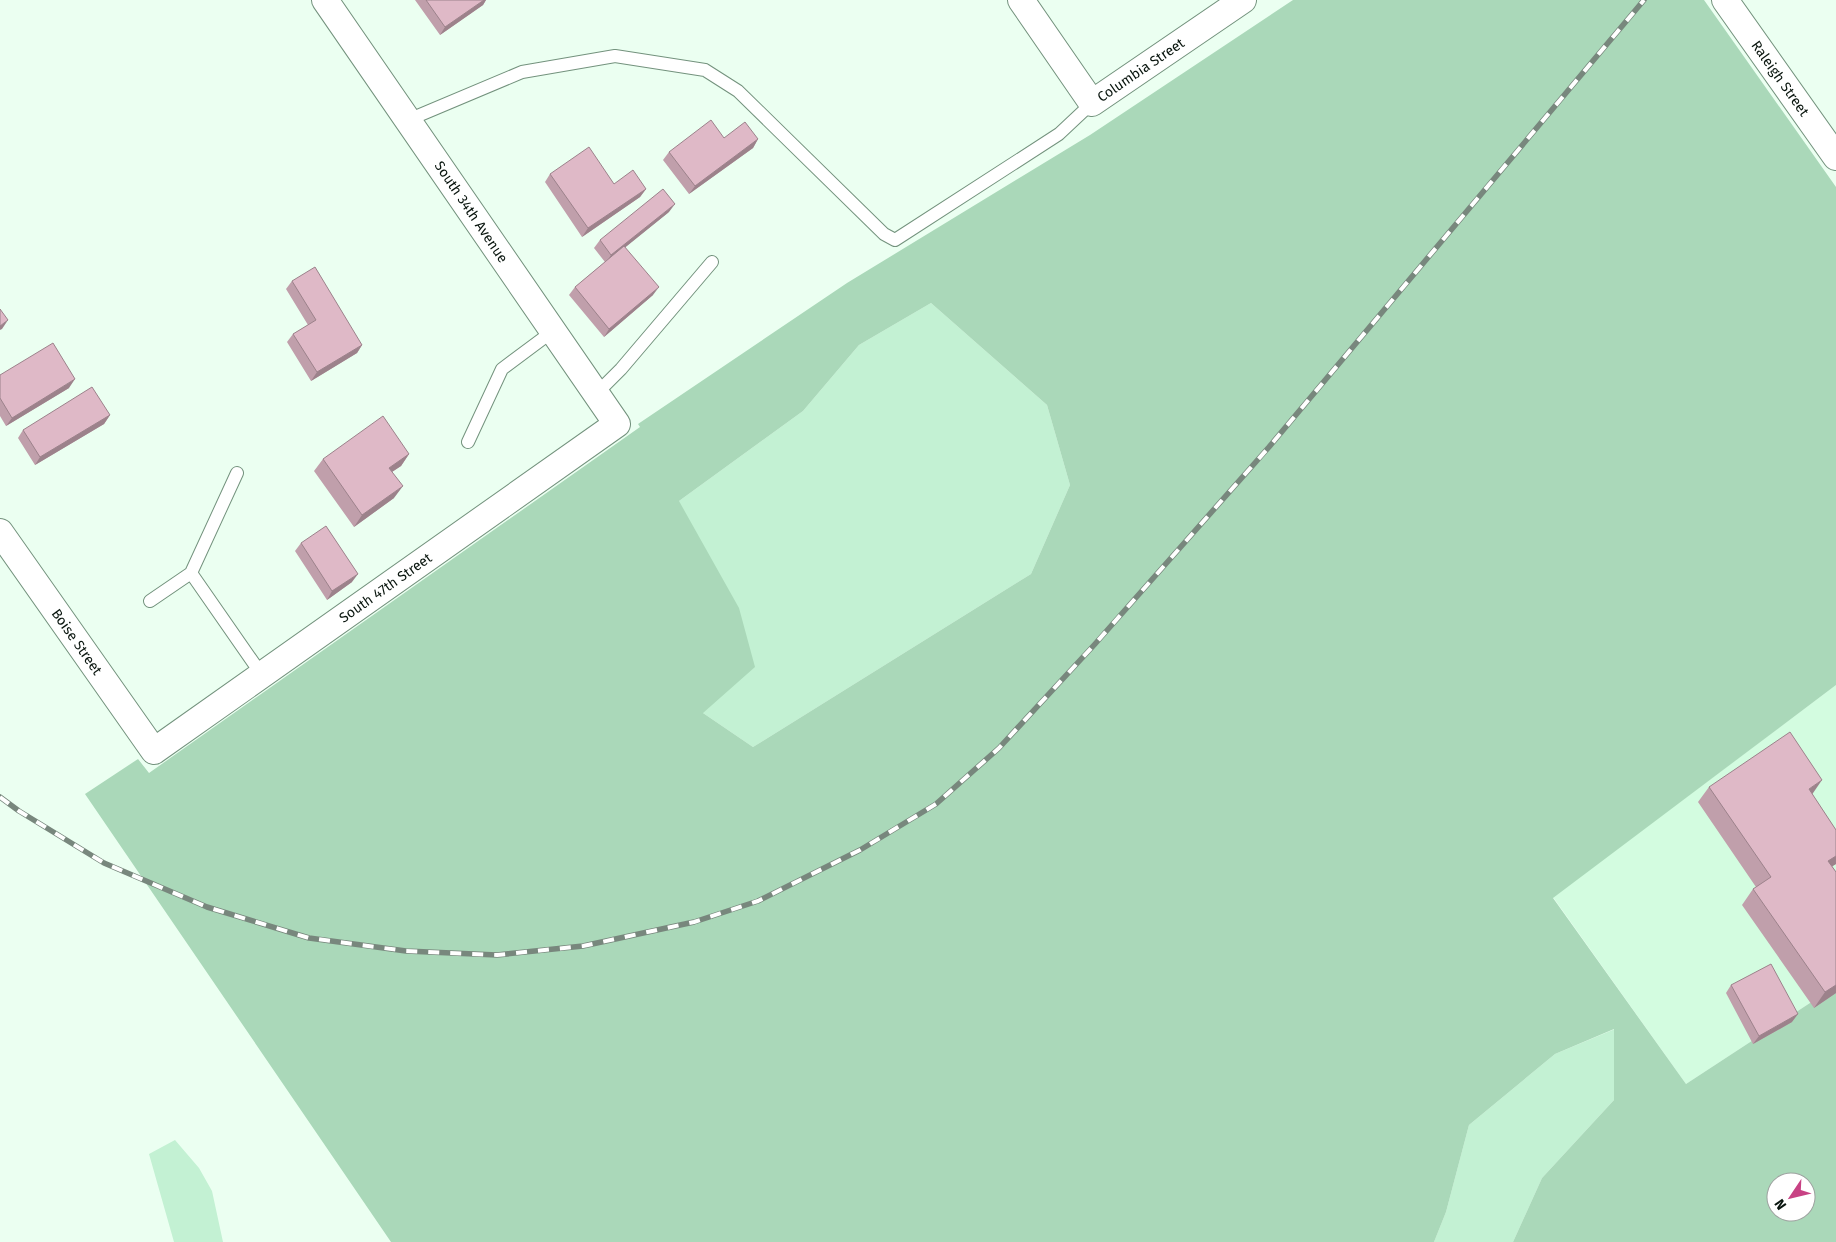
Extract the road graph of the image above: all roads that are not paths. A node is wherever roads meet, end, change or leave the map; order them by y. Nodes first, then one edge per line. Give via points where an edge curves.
1 (326, 0) edge
2 (1021, 0) edge
3 (1243, 0) edge
4 (1725, 0) edge
5 (1092, 103) junction
6 (408, 120) junction
7 (1836, 157) edge
8 (712, 262) dead end
9 (552, 331) junction
10 (596, 394) junction
11 (617, 424) joint
12 (468, 442) dead end
13 (237, 474) dead end
14 (0, 532) edge
15 (191, 573) junction
16 (150, 601) dead end
17 (262, 675) junction
18 (154, 751) joint

1 - 6 street, South 34th Avenue
2 - 5 street, Columbia Street
3 - 5 street, Columbia Street
4 - 7 street, Raleigh Street
5 - 6 lane via 1059,134 895,240 884,234 738,91 705,70 615,56 522,72
6 - 9 street, South 34th Avenue
8 - 10 lane via 622,369
9 - 10 street, South 34th Avenue
9 - 12 lane via 502,369
10 - 11 street, South 34th Avenue
11 - 17 street, South 47th Street
13 - 15 lane
14 - 18 street, Boise Street
15 - 16 lane
15 - 17 lane
17 - 18 street, South 47th Street

